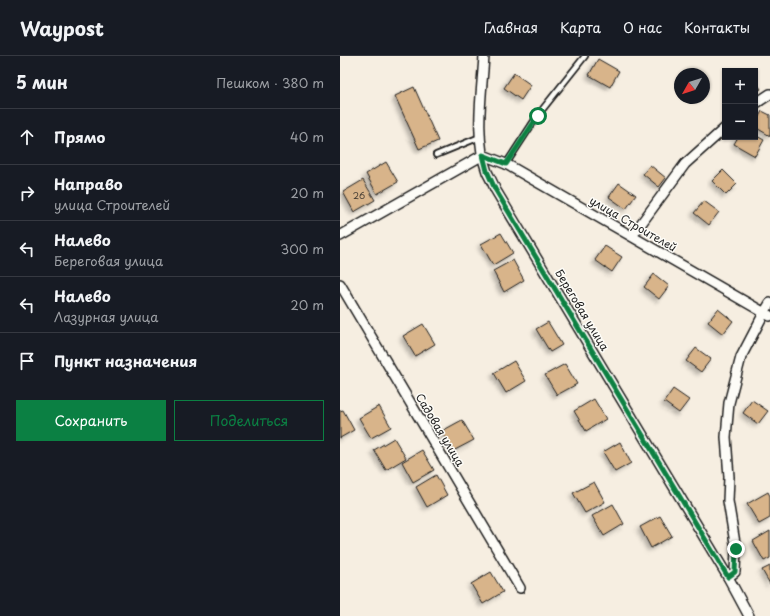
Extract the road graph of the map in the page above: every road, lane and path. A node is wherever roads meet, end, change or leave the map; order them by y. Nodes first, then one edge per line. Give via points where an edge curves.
1 (484, 56) edge
2 (585, 56) edge
3 (770, 94) edge
4 (758, 102) edge
5 (722, 131) edge
6 (481, 137) junction
7 (436, 155) dead end
8 (483, 155) junction
9 (506, 164) junction
10 (340, 236) edge
11 (632, 236) junction
12 (340, 284) edge
13 (770, 303) edge
14 (767, 314) edge
15 (728, 577) junction
16 (520, 588) dead end
17 (749, 616) edge

1 - 6 street, Береговая улица
2 - 9 lane via 538,116
3 - 4 street
5 - 11 street via 686,164
6 - 7 lane
6 - 8 street, Береговая улица
8 - 9 street, улица Строителей
8 - 10 street
8 - 15 street, Береговая улица via 495,189
9 - 11 street, улица Строителей
11 - 14 street, улица Строителей
12 - 16 street, Садовая улица
13 - 14 street
14 - 15 street via 741,357 729,403 726,437 728,501 736,549 735,572
15 - 17 street, Береговая улица

